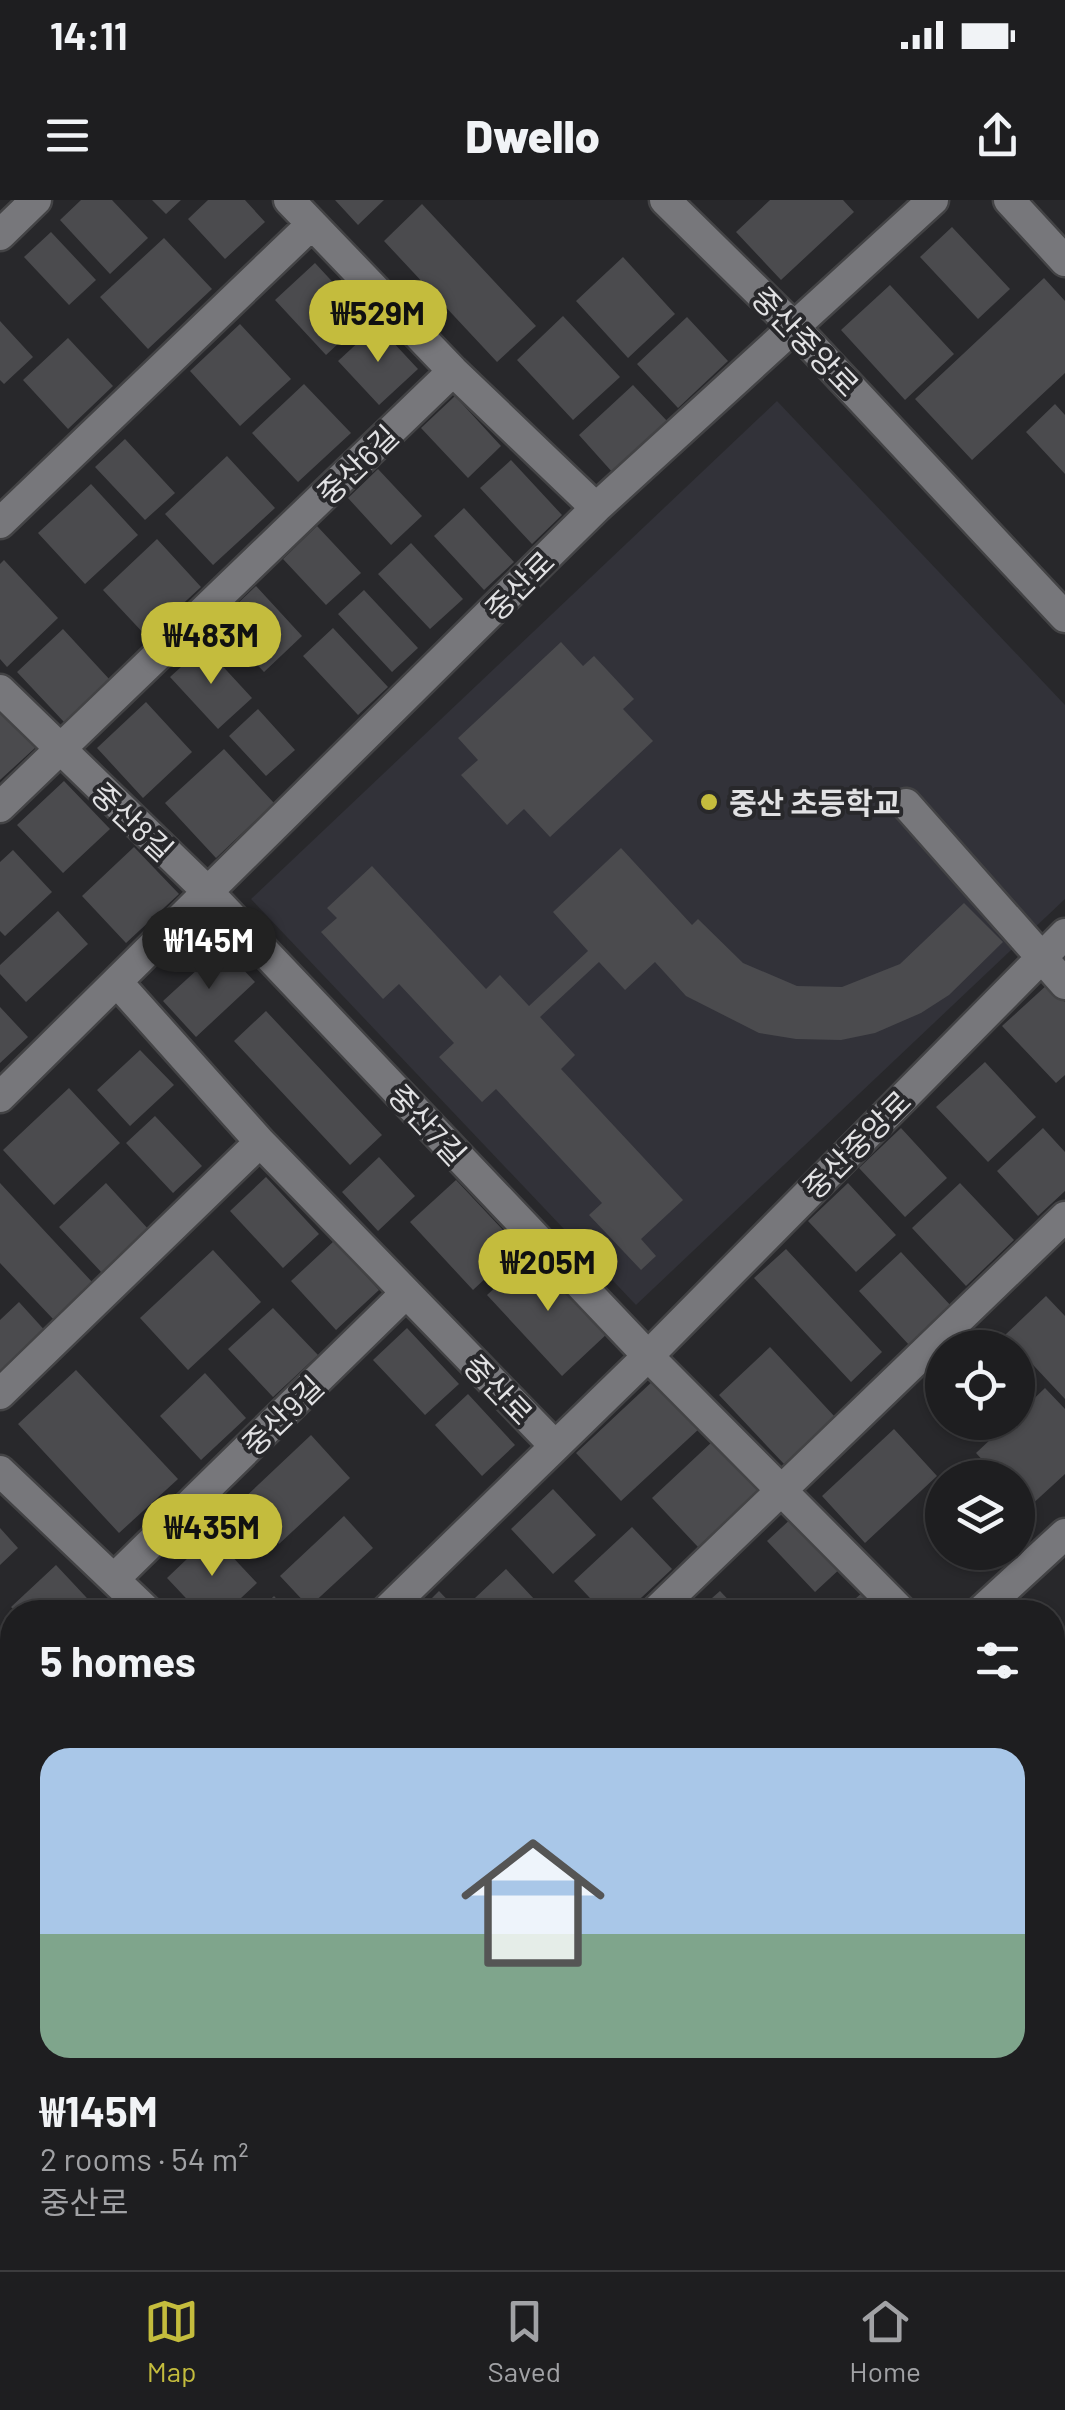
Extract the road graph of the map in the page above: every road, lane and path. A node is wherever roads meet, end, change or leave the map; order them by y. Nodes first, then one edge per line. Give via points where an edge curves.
1 (36, 200) edge
2 (289, 200) edge
3 (666, 200) edge
4 (933, 200) edge
5 (1009, 200) edge
6 (312, 224) junction
7 (0, 235) edge
8 (1065, 261) edge
9 (795, 328) junction
10 (454, 371) junction
11 (596, 508) junction
12 (0, 524) edge
13 (1065, 617) edge
14 (0, 690) edge
15 (59, 750) junction
16 (906, 804) dead end
17 (0, 806) edge
18 (208, 892) junction
19 (1065, 934) edge
20 (1040, 958) junction
21 (116, 982) junction
22 (1065, 984) edge
23 (0, 1097) edge
24 (260, 1142) junction
25 (1065, 1217) edge
26 (406, 1293) junction
27 (648, 1356) junction
28 (0, 1394) edge
29 (555, 1446) junction
30 (0, 1471) edge
31 (780, 1491) junction
32 (1065, 1534) edge
33 (115, 1578) junction
34 (136, 1600) edge
35 (396, 1600) edge
36 (666, 1600) edge
37 (890, 1600) edge
38 (993, 1600) edge

1 - 7 street
2 - 6 street
3 - 9 street, 중산중앙로
4 - 9 street, 중산로
5 - 8 street
6 - 10 street
6 - 12 street
9 - 11 street, 중산로
9 - 13 street, 중산중앙로
10 - 11 street
10 - 15 street, 중산6길
11 - 18 street, 중산로
14 - 15 street, 중산8길
15 - 17 street
15 - 18 street, 중산8길
16 - 20 street
18 - 21 street, 중산로
18 - 27 street, 중산7길
19 - 20 street, 중산중앙로
20 - 22 street
20 - 27 street, 중산중앙로
21 - 23 street, 중산로
21 - 24 street, 중산로
24 - 26 street, 중산로
24 - 28 street
25 - 31 street
26 - 29 street, 중산로
26 - 33 street, 중산9길
27 - 29 street
27 - 31 street, 중산7길
29 - 35 street
30 - 33 street
31 - 36 street
31 - 37 street, 중산7길
32 - 38 street
33 - 34 street

